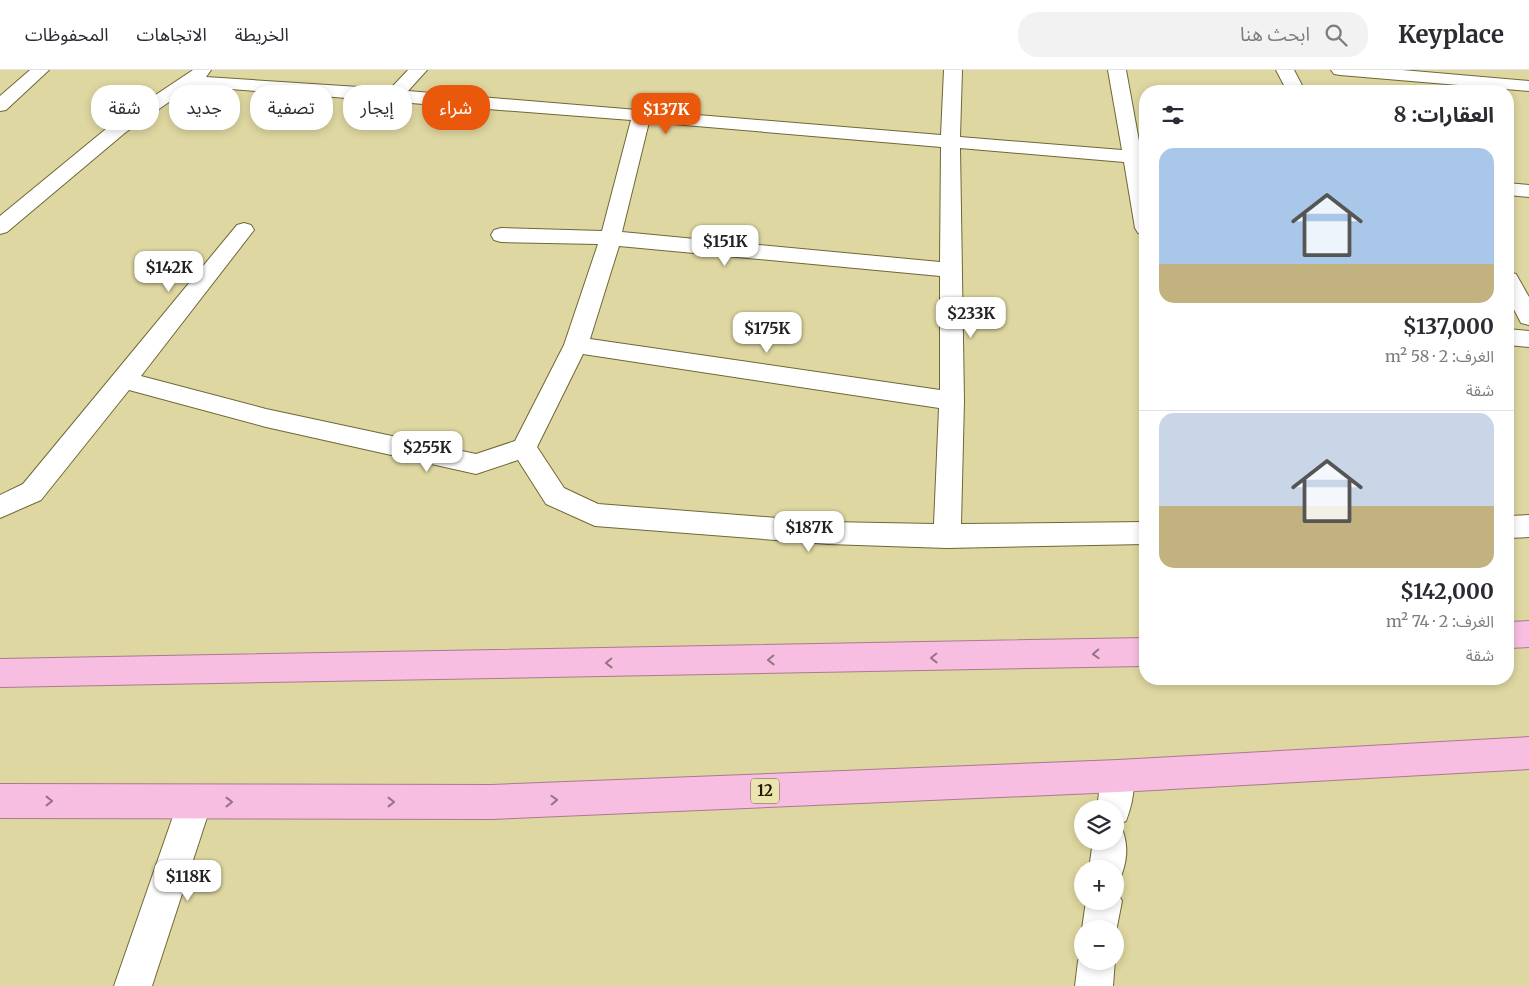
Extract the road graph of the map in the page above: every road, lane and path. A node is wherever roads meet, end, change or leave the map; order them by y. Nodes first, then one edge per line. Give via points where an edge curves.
1 (40, 70) edge
2 (418, 70) edge
3 (953, 70) edge
4 (1117, 70) edge
5 (1285, 70) edge
6 (1340, 70) edge
7 (1460, 75) edge
8 (197, 76) edge
9 (404, 85) edge
10 (1293, 85) edge
11 (1529, 86) edge
12 (343, 90) edge
13 (412, 97) edge
14 (0, 106) edge
15 (641, 116) junction
16 (950, 142) junction
17 (1138, 158) edge
18 (1514, 190) edge
19 (1529, 191) edge
20 (0, 227) edge
21 (244, 230) dead end
22 (501, 235) dead end
23 (610, 238) junction
24 (951, 270) junction
25 (1514, 290) edge
26 (1529, 317) edge
27 (1514, 338) edge
28 (1529, 339) edge
29 (576, 345) junction
30 (124, 380) junction
31 (952, 401) junction
32 (524, 448) junction
33 (0, 507) edge
34 (1529, 526) edge
35 (1514, 527) edge
36 (1139, 533) edge
37 (947, 536) junction
38 (1529, 634) edge
39 (1514, 635) edge
40 (1139, 652) edge
41 (0, 673) edge
42 (1529, 753) edge
43 (1118, 776) junction
44 (1115, 800) edge
45 (0, 801) edge
46 (195, 802) junction
47 (1096, 970) edge
48 (133, 986) edge
49 (1094, 986) edge

1 - 14 street
2 - 9 street
3 - 16 street
4 - 17 street
5 - 10 street
6 - 7 street
7 - 11 street
8 - 12 street
8 - 20 street via 92,150
13 - 15 street
15 - 16 street
15 - 23 street
16 - 17 street
16 - 24 street
18 - 19 street
21 - 30 street
22 - 23 street
23 - 24 street
23 - 29 street
24 - 31 street
25 - 26 street
27 - 28 street
29 - 31 street
29 - 32 street
30 - 32 street via 266,418 476,464
30 - 33 street via 32,492
31 - 37 street
32 - 37 street via 555,496 595,515 828,533
34 - 35 street
36 - 37 street
38 - 39 highway
40 -> 41 highway
42 - 43 highway, 12
43 - 44 street
46 -> 43 highway, 12 via 492,802
45 -> 46 highway, 12
46 - 48 street
47 - 49 street

